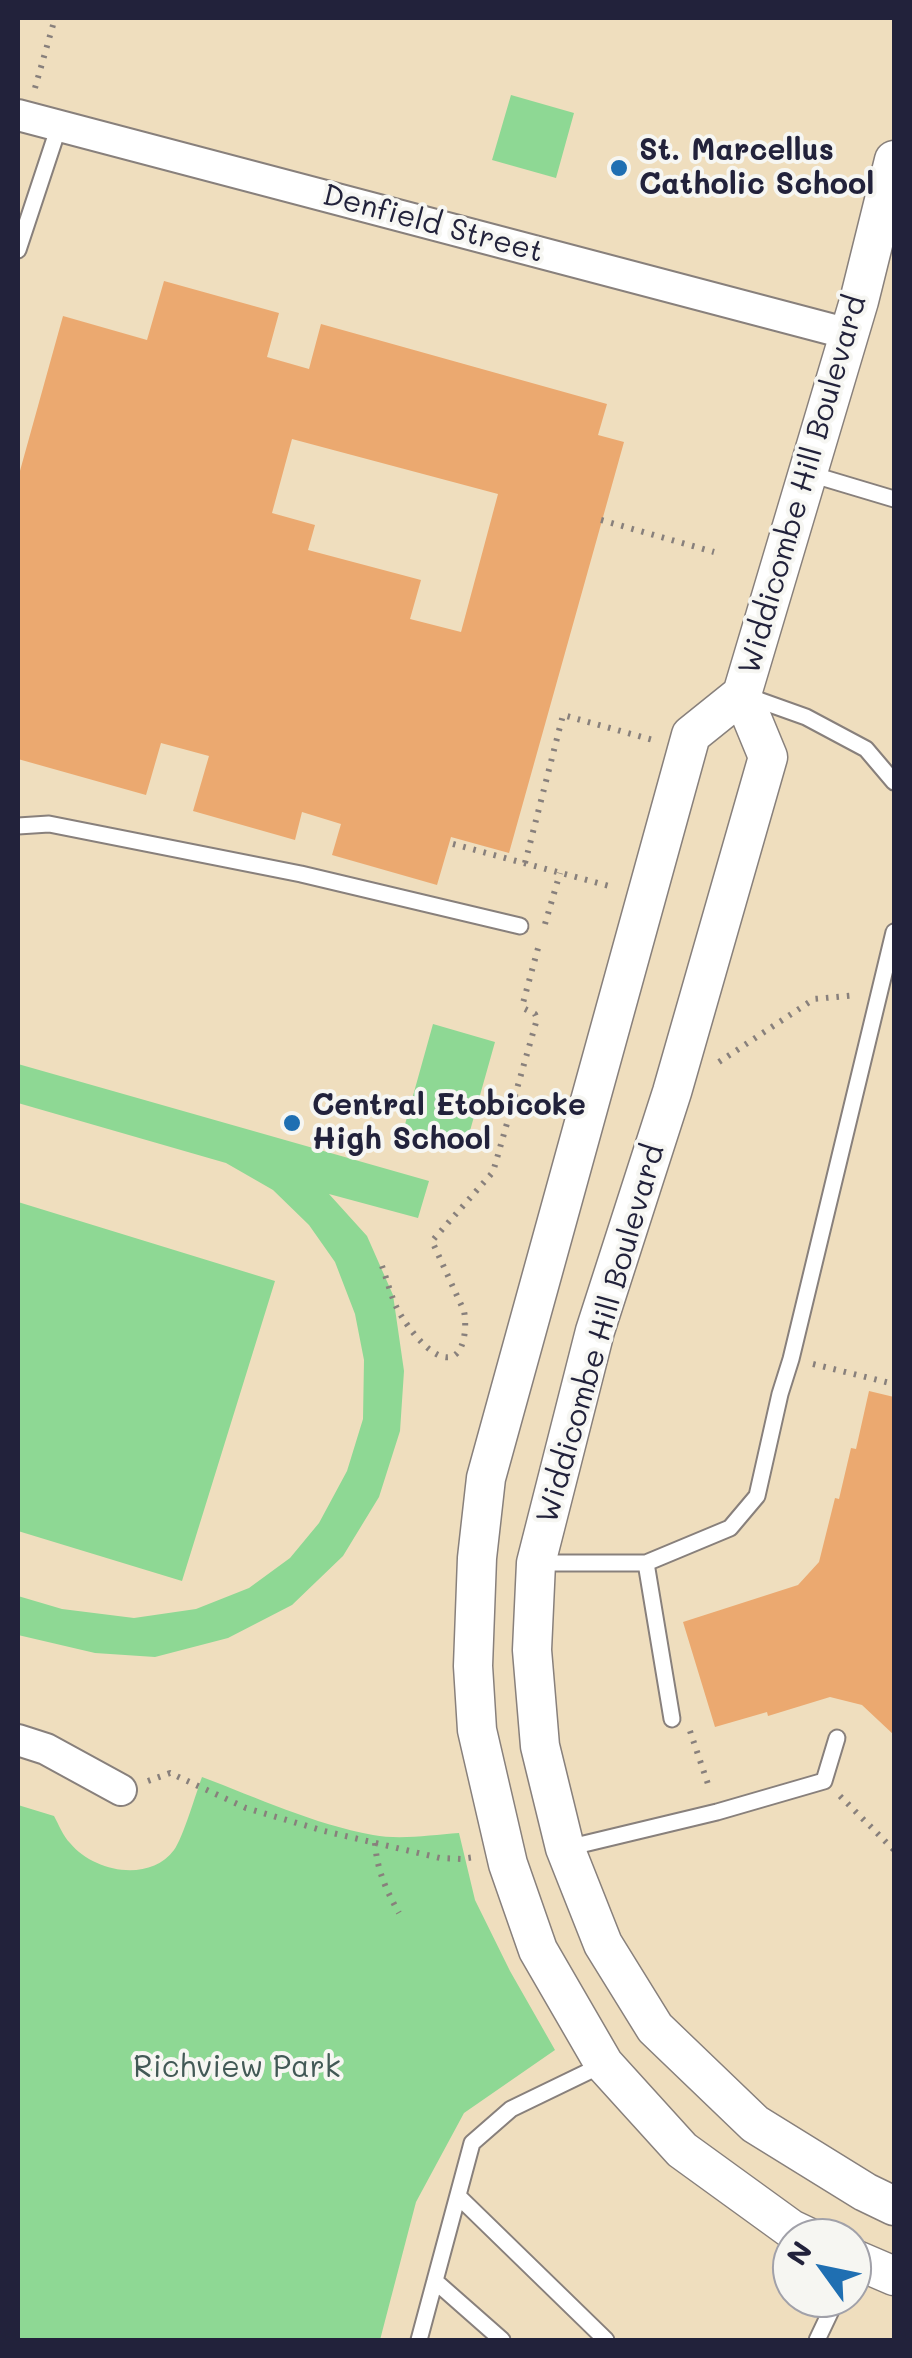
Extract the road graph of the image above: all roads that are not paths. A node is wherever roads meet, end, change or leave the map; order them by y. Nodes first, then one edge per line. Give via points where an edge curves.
1 (22, 116) edge
2 (59, 126) junction
3 (894, 160) edge
4 (18, 250) edge
5 (849, 334) junction
6 (807, 473) junction
7 (894, 499) edge
8 (742, 694) junction
9 (894, 782) edge
10 (18, 826) edge
11 (520, 926) dead end
12 (894, 932) edge
13 (478, 1558) junction
14 (536, 1563) junction
15 (646, 1564) junction
16 (672, 1719) dead end
17 (836, 1738) dead end
18 (18, 1740) edge
19 (121, 1790) road end
20 (565, 1848) junction
21 (507, 1858) junction
22 (654, 2028) junction
23 (604, 2064) junction
24 (458, 2196) junction
25 (894, 2206) edge
26 (776, 2218) edge
27 (434, 2282) junction
28 (419, 2340) edge
29 (502, 2340) edge
30 (606, 2340) edge

1 - 2 street, Denfield Street
2 - 4 lane
2 - 5 street, Denfield Street
3 - 5 street, Widdicombe Hill Boulevard
5 - 6 street, Widdicombe Hill Boulevard
6 - 7 lane
6 - 8 street, Widdicombe Hill Boulevard
8 - 9 lane via 806,716 866,749
8 - 13 street, Widdicombe Hill Boulevard via 691,734 486,1478
8 - 14 street, Widdicombe Hill Boulevard via 768,757 595,1331
10 - 11 lane via 49,824 282,870
12 - 15 lane via 757,1496 730,1528
13 - 14 street
13 - 21 street, Widdicombe Hill Boulevard via 477,1730
14 - 15 lane
14 - 20 street, Widdicombe Hill Boulevard via 532,1650 540,1746
15 - 16 lane
17 - 20 lane via 824,1782
18 - 19 street
20 - 21 street
20 - 22 street, Widdicombe Hill Boulevard via 603,1944
21 - 23 street, Widdicombe Hill Boulevard via 538,1950
22 - 23 street
22 - 25 street, Widdicombe Hill Boulevard via 755,2124
23 - 24 lane via 511,2108 472,2143
23 - 26 street, Widdicombe Hill Boulevard via 682,2150
24 - 27 lane
24 - 30 lane
27 - 28 lane
27 - 29 lane

